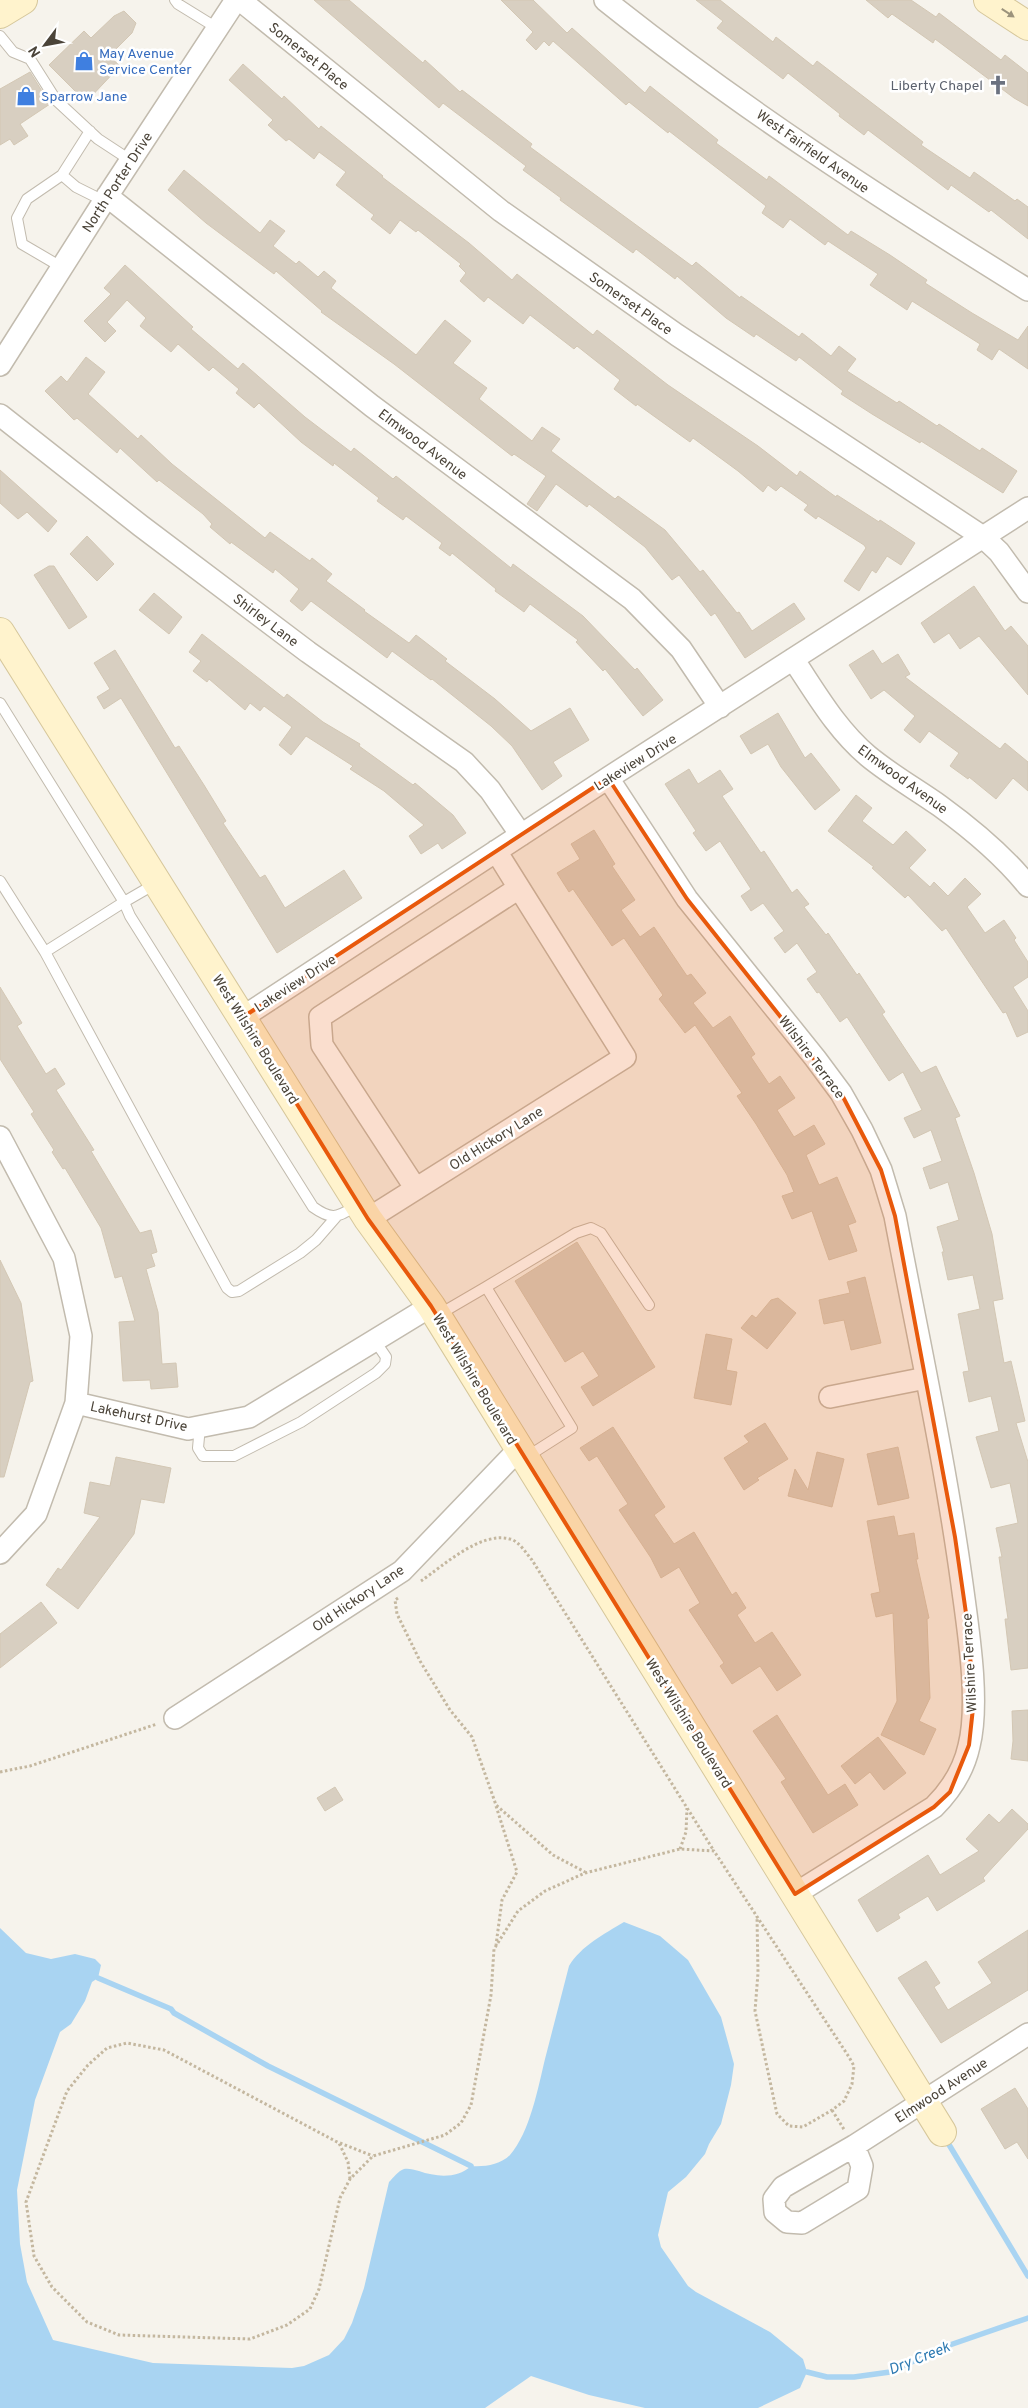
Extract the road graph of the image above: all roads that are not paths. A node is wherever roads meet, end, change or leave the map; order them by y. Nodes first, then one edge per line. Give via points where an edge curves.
1 (23, 0) edge
2 (175, 0) edge
3 (238, 0) edge
4 (605, 0) edge
5 (988, 0) edge
6 (0, 14) edge
7 (1028, 26) edge
8 (217, 28) junction
9 (0, 36) edge
10 (90, 131) junction
11 (130, 160) junction
12 (62, 175) junction
13 (106, 199) junction
14 (63, 268) junction
15 (1028, 290) edge
16 (0, 365) edge
17 (0, 415) edge
18 (1028, 508) edge
19 (983, 537) junction
20 (1028, 592) edge
21 (0, 632) edge
22 (793, 659) junction
23 (0, 703) edge
24 (720, 707) junction
25 (608, 778) junction
26 (521, 835) junction
27 (496, 852) junction
28 (0, 881) edge
29 (158, 882) junction
30 (1028, 886) edge
31 (519, 888) junction
32 (124, 902) junction
33 (45, 952) junction
34 (243, 1017) junction
35 (0, 1137) edge
36 (416, 1189) junction
37 (354, 1213) junction
38 (486, 1287) junction
39 (649, 1305) dead end
40 (434, 1311) junction
41 (375, 1341) junction
42 (926, 1378) junction
43 (830, 1397) dead end
44 (76, 1403) junction
45 (200, 1426) junction
46 (522, 1454) junction
47 (0, 1553) edge
48 (175, 1718) road end
49 (795, 1894) junction
50 (1028, 2034) edge
51 (923, 2101) junction
52 (942, 2132) dead end
53 (854, 2146) dead end

1 - 6 street
2 - 8 lane
3 - 8 street, North Porter Drive
3 - 19 street, Somerset Place via 501,210 677,335
4 - 15 street, West Fairfield Avenue via 733,96 895,208
5 -> 7 street
8 - 11 street, North Porter Drive
9 - 10 lane via 13,52 30,59 56,100
10 - 11 lane
10 - 12 lane
11 - 13 street, North Porter Drive
12 - 13 lane via 76,187
12 - 14 lane via 26,198 17,218 22,244
13 - 14 street, North Porter Drive
13 - 24 street, Elmwood Avenue via 372,406 632,599 681,648
14 - 16 street, North Porter Drive
17 - 26 street, Shirley Lane via 308,652 464,762 490,790
18 - 19 street, Lakeview Drive
19 - 20 street, Somerset Place via 1000,552
19 - 22 street, Lakeview Drive
21 - 29 street, West Wilshire Boulevard
22 - 24 street, Lakeview Drive
22 - 30 street, Elmwood Avenue via 829,714 853,742 885,769 967,827
23 - 32 lane
24 - 25 street, Lakeview Drive
25 - 26 street, Lakeview Drive
25 - 42 street, Wilshire Terrace via 686,899 815,1058 841,1093 862,1130 881,1170 895,1216
26 - 27 street, Lakeview Drive
27 - 31 street
27 - 34 street, Lakeview Drive
28 - 33 lane
29 - 32 lane
29 - 34 street, West Wilshire Boulevard
31 - 36 street via 320,1017 322,1045
31 - 36 street, Old Hickory Lane via 624,1057
32 - 33 lane
32 - 37 lane via 313,1207 325,1216
33 - 37 lane via 227,1288 232,1292 239,1291 300,1253
34 - 37 street, West Wilshire Boulevard
35 - 44 street via 64,1258 81,1336
36 - 37 street, Old Hickory Lane
37 - 40 street, West Wilshire Boulevard
38 - 39 lane via 576,1233 591,1228 601,1233
38 - 40 lane
38 - 46 lane via 572,1428
40 - 41 street, Lakehurst Drive
40 - 46 street, West Wilshire Boulevard
41 - 45 street, Lakehurst Drive via 249,1417
41 - 45 lane via 386,1357 385,1364 376,1373 300,1422 234,1456 203,1456 198,1448
42 - 43 street
42 - 49 street, Wilshire Terrace via 969,1634 973,1708 969,1746 950,1792 934,1807
44 - 45 street, Lakehurst Drive via 188,1429
44 - 47 street, Lakehurst Drive via 36,1514
46 - 48 street, Old Hickory Lane via 402,1571
46 - 49 street, West Wilshire Boulevard
49 - 51 street, West Wilshire Boulevard
50 - 51 street, Elmwood Avenue
51 - 52 street, West Wilshire Boulevard
51 - 53 street, Elmwood Avenue

